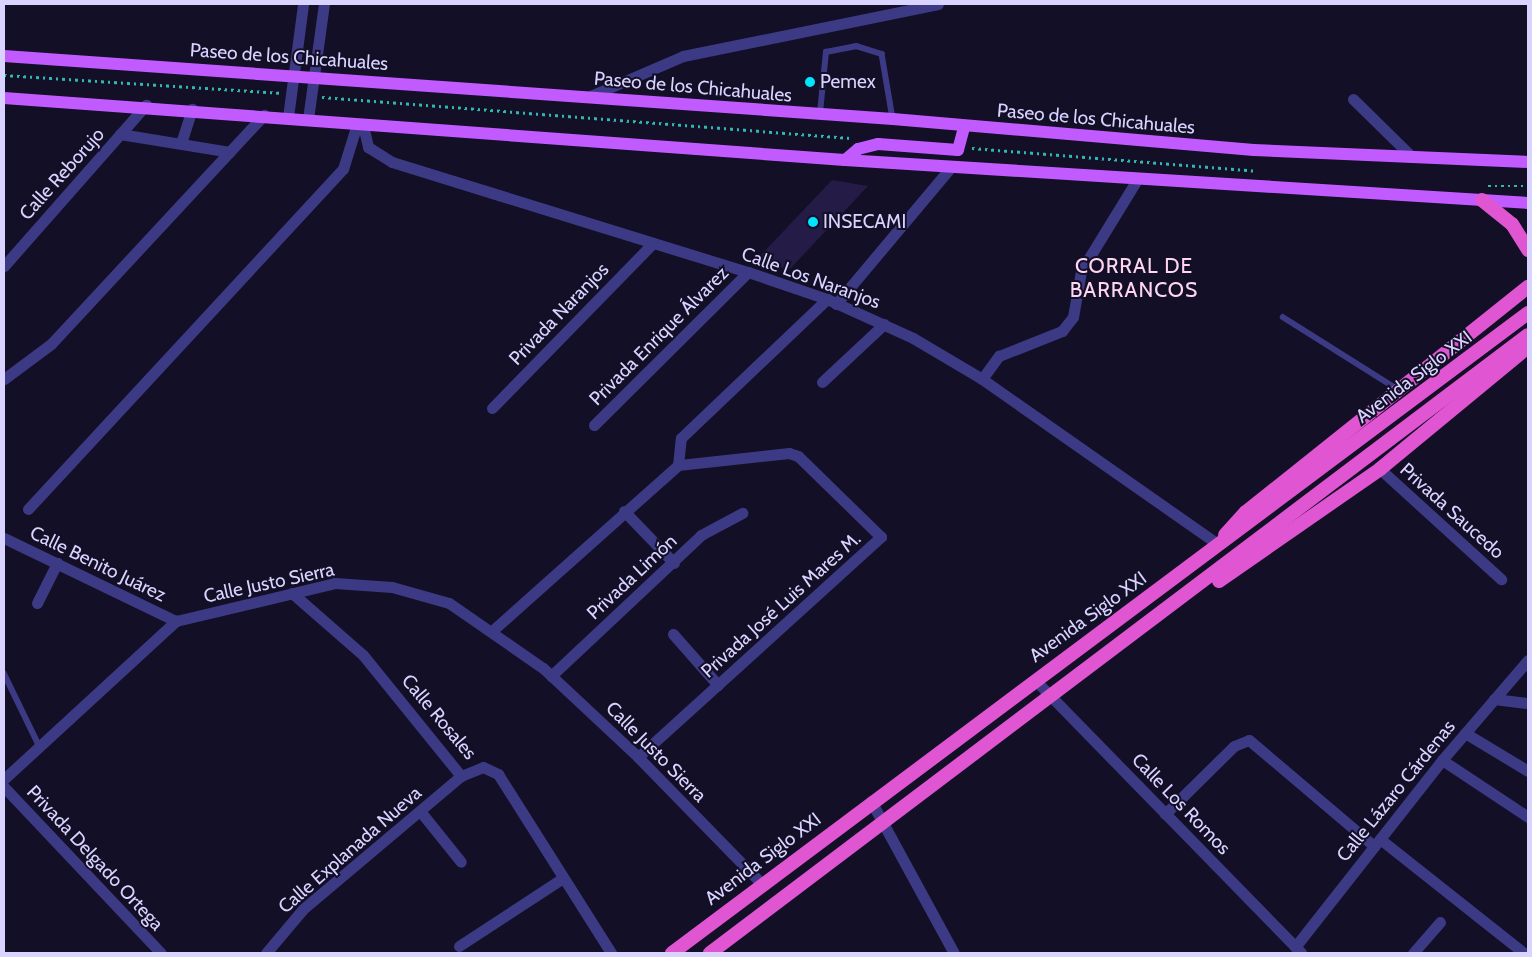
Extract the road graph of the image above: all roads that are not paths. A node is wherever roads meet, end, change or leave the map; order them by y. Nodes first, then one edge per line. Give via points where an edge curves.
1 (302, 4) edge
2 (324, 4) edge
3 (938, 4) edge
4 (4, 56) edge
5 (295, 76) junction
6 (315, 78) junction
7 (588, 97) junction
8 (4, 98) edge
9 (1353, 100) dead end
10 (146, 106) junction
11 (192, 109) junction
12 (264, 115) junction
13 (288, 117) junction
14 (819, 117) junction
15 (308, 119) junction
16 (893, 119) junction
17 (360, 124) junction
18 (964, 127) junction
19 (120, 134) junction
20 (181, 143) junction
21 (230, 152) junction
22 (1412, 157) junction
23 (846, 160) junction
24 (1528, 162) edge
25 (951, 167) junction
26 (1138, 178) junction
27 (1482, 200) junction
28 (1528, 203) edge
29 (651, 245) junction
30 (1528, 250) edge
31 (4, 266) edge
32 (748, 272) junction
33 (1528, 287) edge
34 (832, 301) junction
35 (1528, 313) edge
36 (1282, 317) dead end
37 (884, 324) junction
38 (1528, 335) edge
39 (1528, 346) edge
40 (4, 379) edge
41 (982, 379) junction
42 (822, 382) dead end
43 (1401, 392) junction
44 (492, 408) dead end
45 (594, 425) dead end
46 (678, 464) junction
47 (1380, 470) junction
48 (28, 509) dead end
49 (624, 511) junction
50 (742, 513) dead end
51 (4, 538) edge
52 (1220, 544) junction
53 (57, 563) junction
54 (674, 563) junction
55 (1501, 579) dead end
56 (292, 593) junction
57 (37, 603) dead end
58 (1174, 605) junction
59 (176, 622) junction
60 (493, 630) junction
61 (673, 634) dead end
62 (1528, 660) edge
63 (4, 673) edge
64 (551, 676) junction
65 (1035, 680) junction
66 (718, 685) junction
67 (1051, 697) junction
68 (1494, 699) junction
69 (1528, 703) edge
70 (1465, 732) junction
71 (40, 746) junction
72 (638, 756) junction
73 (1442, 760) junction
74 (1528, 771) edge
75 (461, 776) junction
76 (4, 779) edge
77 (4, 787) edge
78 (871, 800) junction
79 (420, 811) junction
80 (1165, 814) junction
81 (1528, 818) edge
82 (882, 822) junction
83 (1377, 842) junction
84 (461, 862) dead end
85 (563, 878) junction
86 (762, 883) junction
87 (1440, 922) dead end
88 (459, 946) dead end
89 (1298, 950) edge
90 (161, 953) edge
91 (266, 953) edge
92 (612, 953) edge
93 (672, 953) edge
94 (710, 953) edge
95 (954, 953) edge
96 (1413, 953) edge
97 (1524, 953) edge

1 - 5 street
2 - 6 street
3 - 7 street via 683,56
4 - 5 main road, Paseo de los Chicahuales
5 - 6 main road, Paseo de los Chicahuales
5 - 13 street
6 - 7 main road, Paseo de los Chicahuales
6 - 15 street
7 - 14 main road, Paseo de los Chicahuales
8 - 10 main road
9 - 22 street
10 - 11 main road
10 - 19 street, Calle Reborujo
11 - 12 main road
11 - 20 street
12 - 13 main road
12 - 21 street
13 - 15 main road
14 - 16 main road, Paseo de los Chicahuales
14 - 16 lane via 826,52 856,46 882,54
15 - 17 main road
16 - 18 main road, Paseo de los Chicahuales
17 - 23 main road
17 - 29 street, Calle Los Naranjos via 368,146 392,162
17 - 48 street via 343,169
18 - 22 main road, Paseo de los Chicahuales via 1254,150
18 - 23 main road via 960,147 878,144 858,149
19 - 20 street
19 - 31 street, Calle Reborujo
20 - 21 street
21 - 40 street via 51,344
22 - 24 main road, Paseo de los Chicahuales
23 - 25 main road
25 - 26 main road
25 - 34 street
26 - 27 main road
26 - 41 street via 1081,271 1073,316 1062,331 999,356
27 - 28 main road
27 - 30 highway via 1512,224
29 - 32 street, Calle Los Naranjos
29 - 44 street, Privada Naranjos
32 - 34 street, Calle Los Naranjos
32 - 45 street, Privada Enrique Álvarez
33 - 43 highway
34 - 37 street, Calle Los Naranjos
34 - 46 street via 677,445
35 - 52 highway, Avenida Siglo XXI via 1286,498
36 - 43 lane
37 - 41 street, Calle Los Naranjos
37 - 42 street
38 - 58 highway, Avenida Siglo XXI
39 - 47 highway
41 - 52 street, Calle Los Naranjos
43 - 52 highway via 1246,512
46 - 49 street
46 - 66 street, Privada José Luis Mares M. via 789,452 798,456 881,537
47 - 55 street, Privada Saucedo
47 - 58 highway via 1260,556
49 - 54 street
49 - 60 street
50 - 54 street, Privada Limón via 705,532
51 - 53 street, Calle Benito Juárez
52 - 65 highway, Avenida Siglo XXI
53 - 57 street
53 - 59 street, Calle Benito Juárez
54 - 64 street, Privada Limón
56 - 59 street, Calle Justo Sierra
56 - 60 street, Calle Justo Sierra via 335,583 392,587 449,603
56 - 75 street, Calle Rosales via 363,655
58 - 67 highway, Avenida Siglo XXI
59 - 71 street, Calle Justo Sierra
60 - 64 street, Calle Justo Sierra
61 - 66 street
62 - 68 street, Calle Lázaro Cárdenas
63 - 71 lane
64 - 72 street, Calle Justo Sierra
65 - 67 street, Calle Los Romos
65 - 78 highway, Avenida Siglo XXI
66 - 72 street, Privada José Luis Mares M.
67 - 80 street, Calle Los Romos
67 - 82 highway, Avenida Siglo XXI
68 - 69 street
68 - 70 street, Calle Lázaro Cárdenas
70 - 73 street, Calle Lázaro Cárdenas
70 - 74 street
71 - 76 street, Calle Justo Sierra
72 - 86 street, Calle Justo Sierra
73 - 81 street
73 - 83 street, Calle Lázaro Cárdenas
75 - 79 street, Calle Explanada Nueva
75 - 85 street, Calle Rosales via 483,766 498,774
77 - 90 street, Privada Delgado Ortega
78 - 82 street
78 - 86 highway, Avenida Siglo XXI
79 - 84 street
79 - 91 street, Calle Explanada Nueva via 303,909
80 - 83 street via 1234,746 1249,740
80 - 89 street, Calle Los Romos
82 - 94 highway, Avenida Siglo XXI
82 - 95 street
83 - 89 street, Calle Lázaro Cárdenas
83 - 97 street
85 - 88 street
85 - 92 street, Calle Rosales
86 - 93 highway, Avenida Siglo XXI
87 - 96 street

